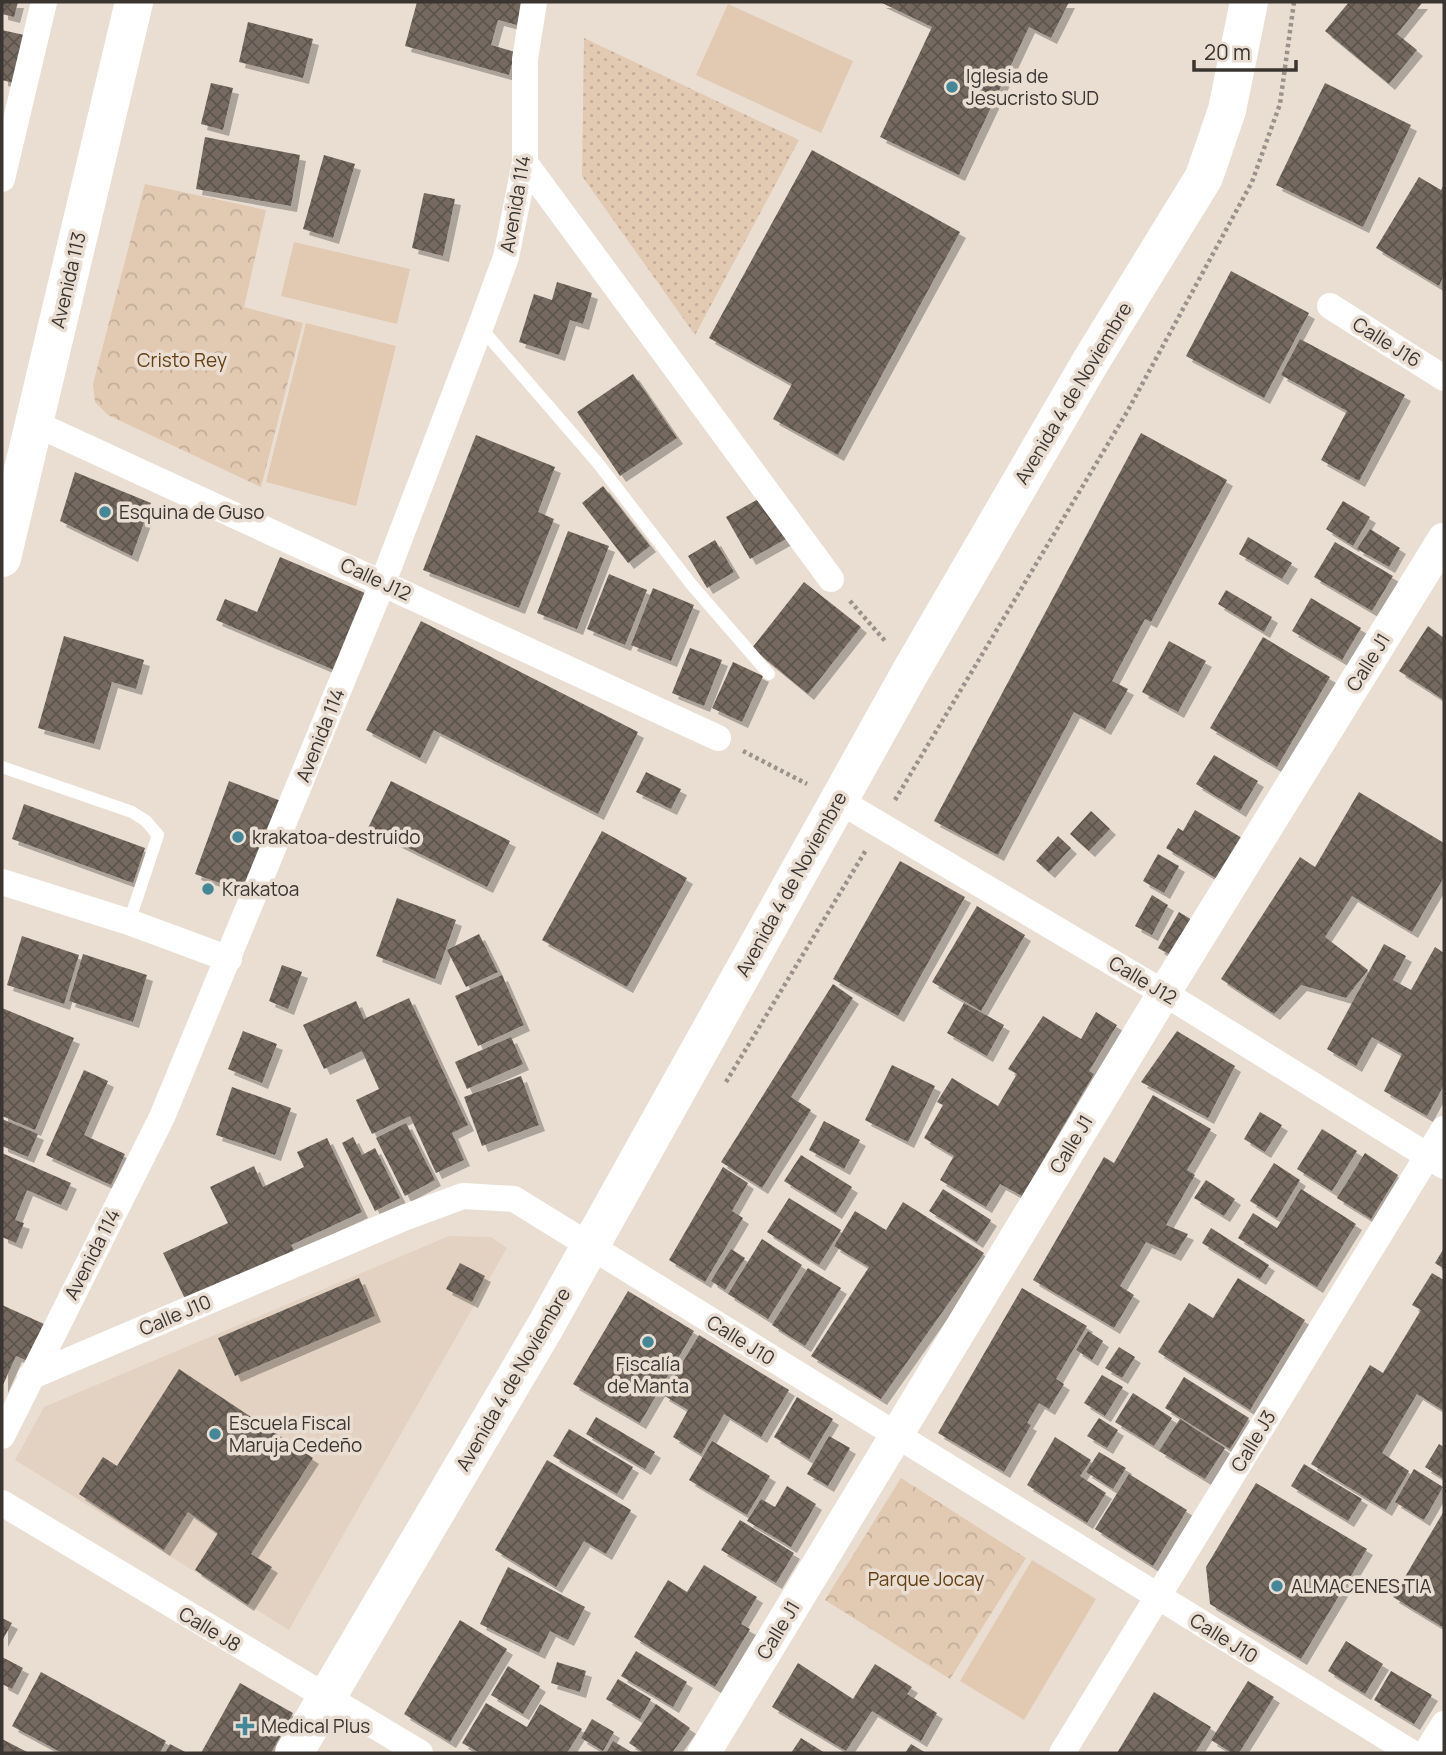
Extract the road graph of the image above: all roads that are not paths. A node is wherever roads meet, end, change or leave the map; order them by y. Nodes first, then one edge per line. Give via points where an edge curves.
1 (44, 2) edge
2 (134, 2) edge
3 (534, 2) edge
4 (1249, 2) edge
5 (525, 163) junction
6 (2, 179) edge
7 (1330, 306) dead end
8 (480, 328) junction
9 (1444, 378) edge
10 (34, 423) junction
11 (1444, 539) edge
12 (2, 558) edge
13 (831, 579) road end
14 (383, 582) junction
15 (769, 674) dead end
16 (718, 738) road end
17 (2, 767) edge
18 (838, 800) junction
19 (2, 882) edge
20 (129, 922) junction
21 (229, 959) junction
22 (1164, 993) junction
23 (1444, 1129) edge
24 (1436, 1161) edge
25 (589, 1245) junction
26 (30, 1377) junction
27 (2, 1436) edge
28 (894, 1436) junction
29 (2, 1503) edge
30 (1158, 1597) junction
31 (326, 1699) junction
32 (1444, 1724) edge
33 (294, 1753) edge
34 (420, 1753) edge
35 (704, 1753) edge
36 (1062, 1753) edge
37 (1412, 1753) edge
38 (1426, 1753) edge

1 - 6 street
2 - 10 main road, Avenida 113
3 - 5 street, Avenida 114 via 525,59
4 - 18 main road, Avenida 4 de Noviembre via 1227,110 1204,177 1091,361
5 - 8 street, Avenida 114 via 506,257
5 - 13 street
7 - 9 street, Calle J16
8 - 14 street, Avenida 114
8 - 15 lane via 597,462 691,584
10 - 12 main road, Avenida 113
10 - 14 street, Calle J12
11 - 22 street, Calle J1
14 - 16 street, Calle J12
14 - 21 street, Avenida 114
17 - 20 lane via 132,812 158,835
18 - 22 street, Calle J12
18 - 25 main road, Avenida 4 de Noviembre
19 - 20 street
20 - 21 street
21 - 26 street, Avenida 114 via 162,1117
22 - 24 street, Calle J12
22 - 28 street, Calle J1
23 - 24 street, Calle J3
24 - 30 street, Calle J3
25 - 26 street, Calle J10 via 514,1199 463,1196
25 - 28 street, Calle J10
25 - 31 main road, Avenida 4 de Noviembre
26 - 27 street, Avenida 114
28 - 30 street, Calle J10
28 - 35 street, Calle J1
29 - 31 street, Calle J8
30 - 36 street, Calle J3
30 - 37 street, Calle J10
31 - 33 main road, Avenida 4 de Noviembre
31 - 34 street, Calle J8
32 - 38 street

